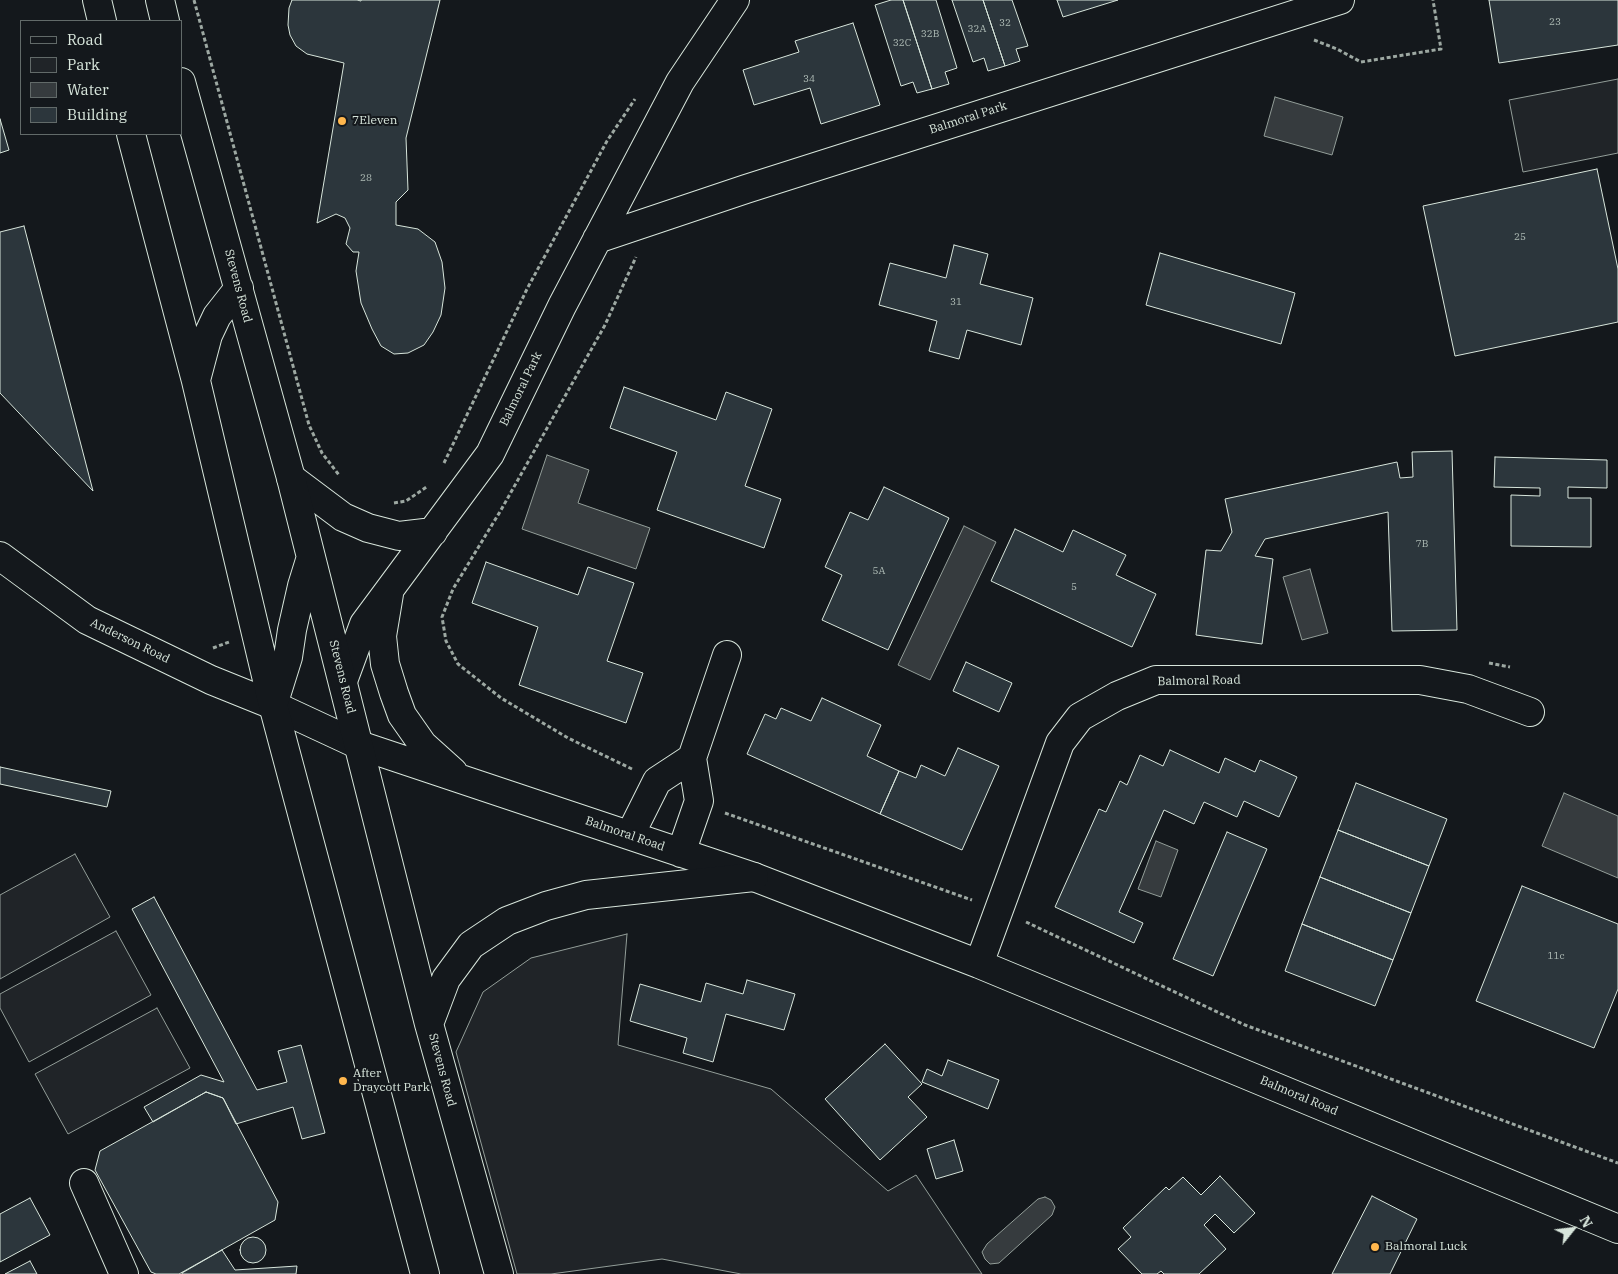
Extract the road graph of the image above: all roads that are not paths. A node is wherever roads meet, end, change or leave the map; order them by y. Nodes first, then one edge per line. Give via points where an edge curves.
1 (97, 0) edge
2 (160, 0) edge
3 (735, 0) edge
4 (1340, 0) edge
5 (102, 20) edge
6 (165, 20) edge
7 (182, 86) edge
8 (131, 135) edge
9 (597, 239) junction
10 (239, 288) junction
11 (196, 381) junction
12 (291, 478) junction
13 (433, 532) junction
14 (0, 556) edge
15 (311, 557) junction
16 (390, 589) junction
17 (727, 655) dead end
18 (343, 681) junction
19 (273, 705) junction
20 (1530, 712) dead end
21 (360, 744) junction
22 (692, 758) junction
23 (462, 779) junction
24 (630, 835) junction
25 (681, 853) junction
26 (754, 877) junction
27 (978, 964) junction
28 (429, 1024) junction
29 (84, 1183) dead end
30 (1618, 1230) edge
31 (124, 1274) edge
32 (426, 1274) edge
33 (498, 1274) edge

1 - 5 street
2 - 6 street
3 - 9 street, Balmoral Park via 680,82
4 - 9 street, Balmoral Park
7 - 10 street, Stevens Road
8 - 11 street
9 - 13 street, Balmoral Park via 490,454
10 - 11 street via 217,316 208,334
10 - 12 street, Stevens Road
11 - 19 street
12 - 13 street via 343,517 368,528 399,536
12 - 15 street, Stevens Road
13 - 16 street, Balmoral Park
14 - 19 street, Anderson Road via 87,620 211,680
15 - 18 street, Stevens Road
15 - 19 street via 288,657
16 - 18 street, Balmoral Park via 364,624
16 - 23 street via 382,636 384,664 399,708 422,745
17 - 22 street
18 - 21 street, Stevens Road
19 - 21 street, Balmoral Road
19 - 32 street
20 - 27 street, Balmoral Road via 1468,689 1420,680 1156,680 1117,696 1080,717 1060,743
21 - 23 street, Balmoral Road
21 - 28 street, Stevens Road
22 - 24 street via 657,781
22 - 25 street via 699,801
23 - 24 street, Balmoral Road
24 - 25 street, Balmoral Road
25 - 26 street, Balmoral Road
26 - 27 street, Balmoral Road
26 - 28 street via 586,895 507,921 471,945 446,979
27 - 30 street, Balmoral Road
28 - 33 street, Stevens Road
29 - 31 street

